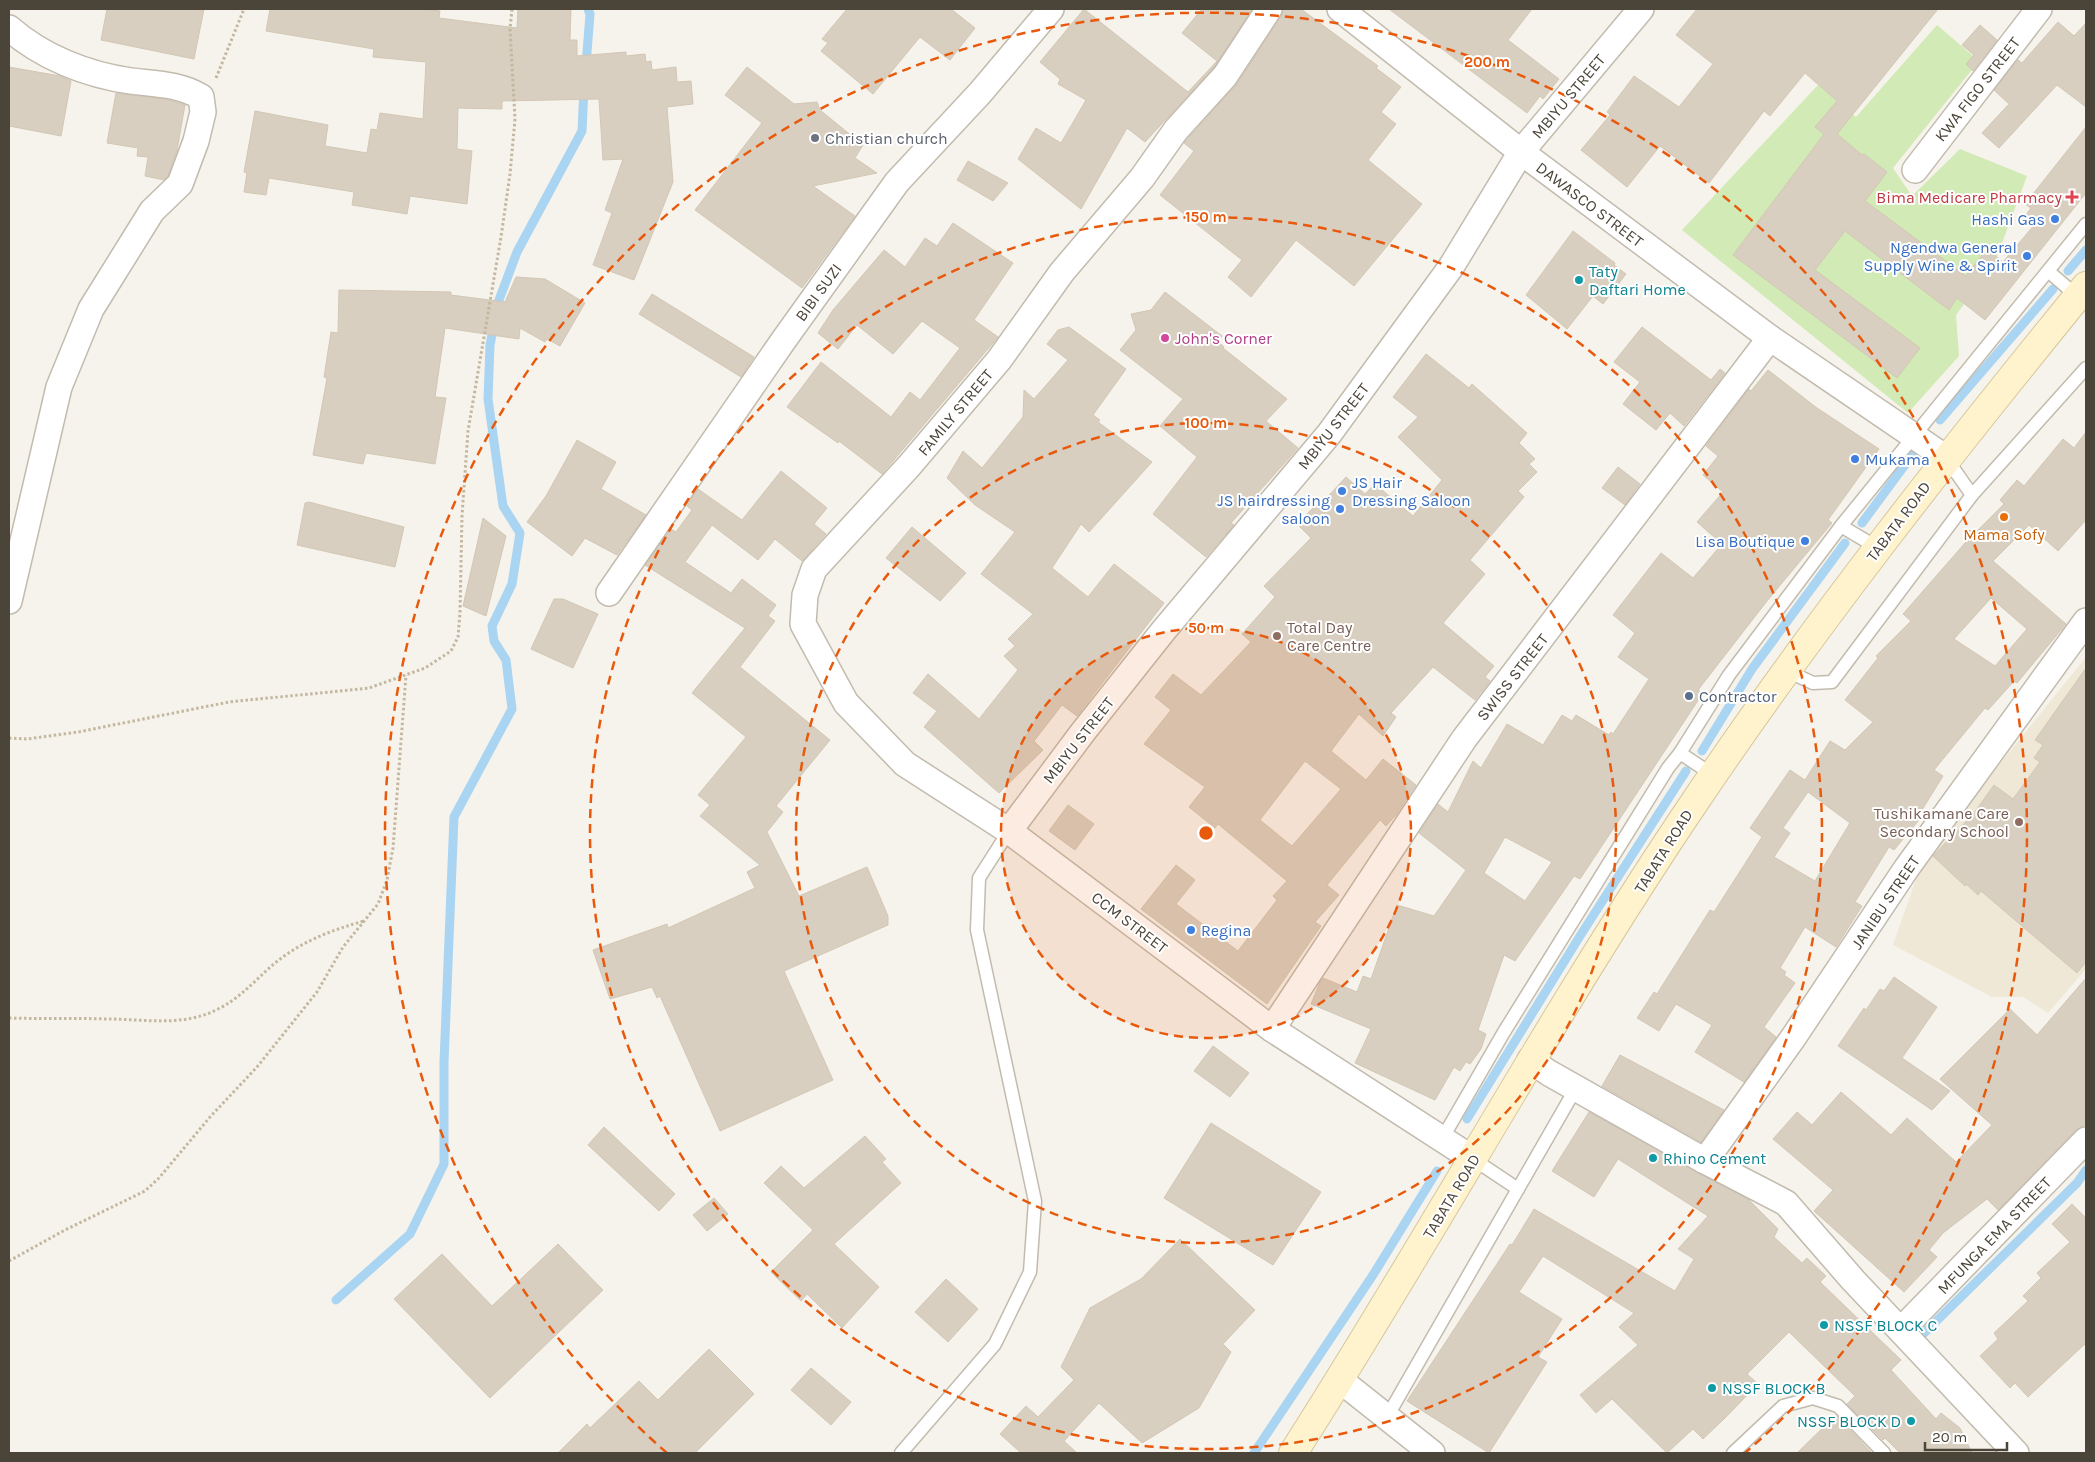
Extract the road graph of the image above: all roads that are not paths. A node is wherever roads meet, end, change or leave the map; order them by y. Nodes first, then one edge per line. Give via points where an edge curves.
1 (1051, 9) edge
2 (1269, 9) edge
3 (1340, 9) edge
4 (1641, 9) edge
5 (2039, 9) edge
6 (9, 28) edge
7 (1521, 152) junction
8 (1915, 170) dead end
9 (2086, 224) edge
10 (2048, 271) junction
11 (2082, 291) edge
12 (1770, 338) junction
13 (2086, 368) edge
14 (1914, 436) junction
15 (1946, 458) junction
16 (1972, 495) junction
17 (1841, 526) junction
18 (1878, 548) junction
19 (609, 593) dead end
20 (9, 602) edge
21 (2085, 625) edge
22 (817, 653) joint
23 (1786, 670) junction
24 (1680, 753) junction
25 (1713, 775) junction
26 (1008, 831) junction
27 (1272, 1029) junction
28 (1530, 1060) junction
29 (1576, 1088) junction
30 (1442, 1139) junction
31 (2086, 1140) edge
32 (1473, 1159) junction
33 (1705, 1161) junction
34 (1518, 1189) junction
35 (1901, 1330) junction
36 (1340, 1380) junction
37 (1387, 1417) junction
38 (901, 1453) edge
39 (1292, 1453) edge
40 (1432, 1453) edge
41 (1733, 1453) edge
42 (1884, 1453) edge
43 (2016, 1453) edge

1 - 19 street, BIBI SUZI via 980,93 897,182 783,340
2 - 22 street, FAMILY STREET via 1225,76 1176,130 1142,178 1062,272 999,360 909,466 814,569 805,595 802,624
3 - 7 street, DAWASCO STREET
4 - 7 street, MBIYU STREET
5 - 8 street, KWA FIGO STREET
6 - 20 street via 44,53 88,72 180,87 201,97 202,112 196,141 180,184 152,211 92,309 59,387
7 - 12 street, DAWASCO STREET
7 - 26 street, MBIYU STREET via 1451,267 1329,434 1164,630
9 - 10 lane
10 - 11 lane
10 - 14 lane
11 - 15 main road, TABATA ROAD
12 - 14 street, DAWASCO STREET
12 - 27 street, SWISS STREET via 1464,740
13 - 16 lane
14 - 15 street, DAWASCO STREET
14 - 17 lane
15 - 16 lane
15 - 18 main road, TABATA ROAD
16 - 23 lane via 1832,682 1813,683
17 - 18 lane
17 - 24 lane via 1729,675
18 - 23 main road, TABATA ROAD
21 - 33 street, JANIBU STREET via 1906,870 1793,1038
22 - 26 street, CCM STREET via 846,703 905,764
23 - 25 main road, TABATA ROAD
24 - 25 lane
24 - 30 lane via 1504,1032
25 - 28 main road, TABATA ROAD
26 - 27 street, CCM STREET
26 - 38 lane via 979,878 977,930 1035,1201 1030,1272 995,1344
27 - 30 street, CCM STREET
28 - 29 street
28 - 32 main road, TABATA ROAD
29 - 33 street
29 - 34 lane
30 - 32 street, CCM STREET
31 - 35 street, MFUNGA EMA STREET
32 - 34 lane
32 - 36 main road, TABATA ROAD
33 - 35 street via 1786,1203
34 - 37 lane
35 - 43 street
36 - 37 street
36 - 39 main road, TABATA ROAD
37 - 40 street
41 - 42 lane via 1783,1406 1813,1398 1838,1406

